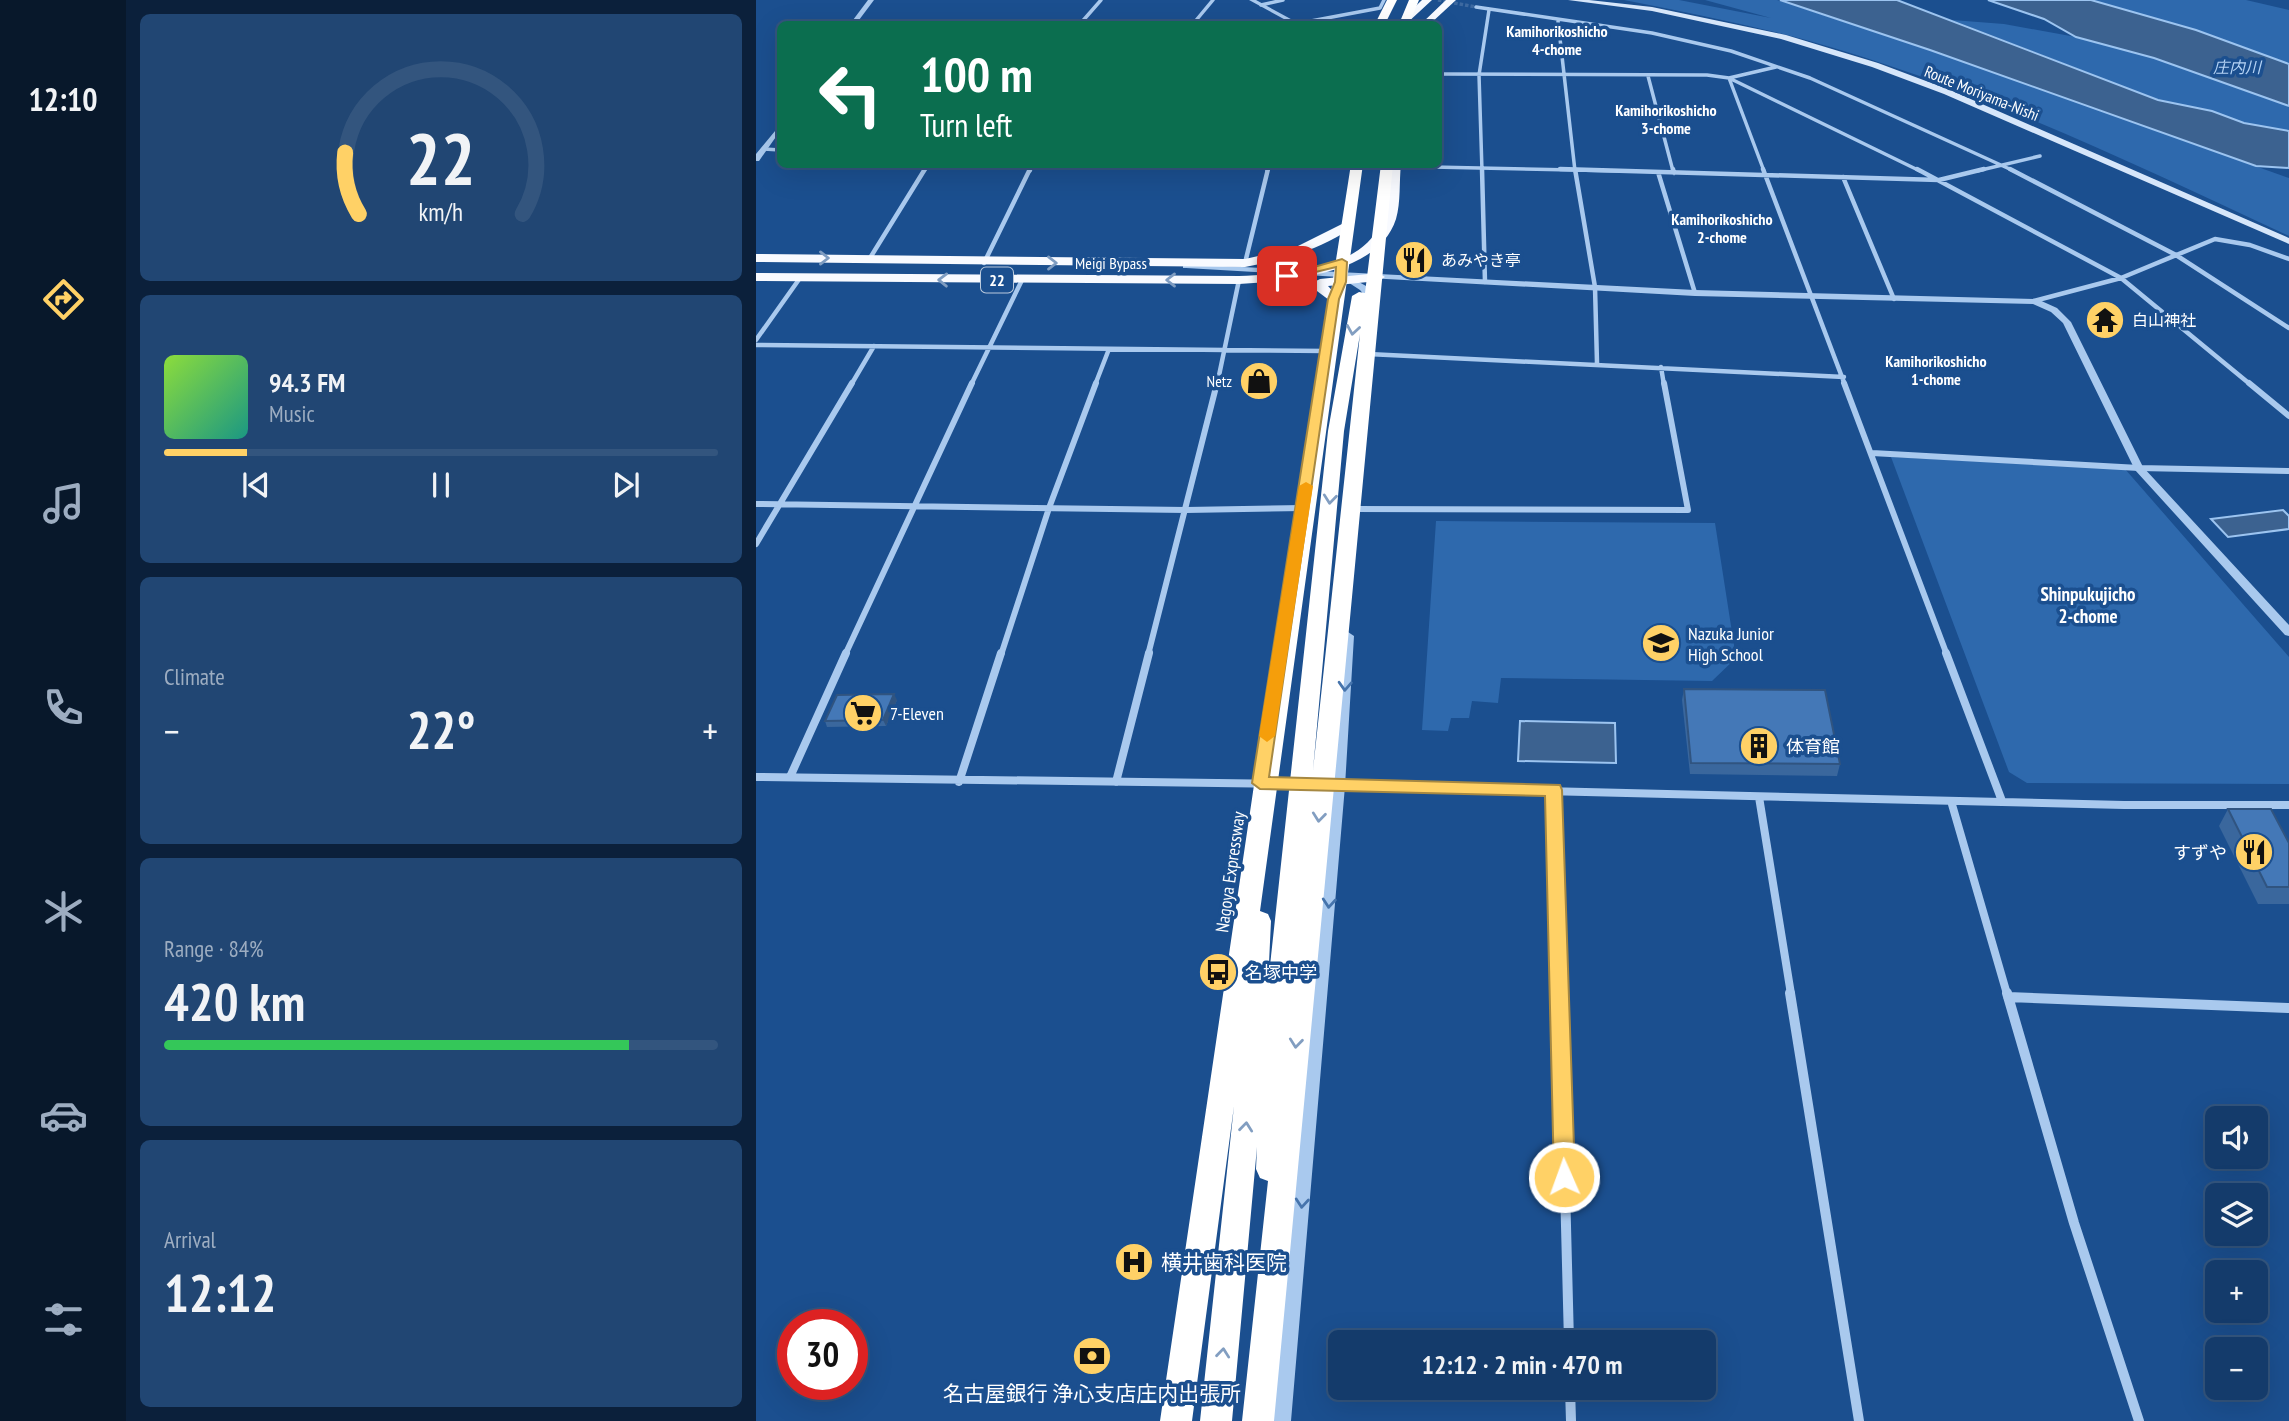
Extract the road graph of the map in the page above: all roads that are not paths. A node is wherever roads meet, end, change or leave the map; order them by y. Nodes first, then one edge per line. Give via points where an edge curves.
1 (871, 0) edge
2 (1101, 0) edge
3 (1213, 0) edge
4 (1252, 0) edge
5 (1283, 0) edge
6 (1384, 0) edge
7 (1392, 0) edge
8 (1414, 0) edge
9 (1427, 0) edge
10 (1451, 0) edge
11 (1571, 0) edge
12 (1612, 0) edge
13 (1261, 5) junction
14 (1476, 7) dead end
15 (1652, 9) junction
16 (1489, 10) junction
17 (855, 21) edge
18 (1083, 21) edge
19 (1196, 21) edge
20 (1290, 21) edge
21 (1312, 21) edge
22 (1382, 21) edge
23 (1404, 21) edge
24 (1405, 21) edge
25 (1428, 21) edge
26 (1558, 21) junction
27 (1778, 67) junction
28 (1442, 74) edge
29 (1479, 75) junction
30 (1566, 76) junction
31 (1647, 76) junction
32 (1729, 78) junction
33 (777, 131) edge
34 (764, 149) junction
35 (777, 150) edge
36 (2040, 156) dead end
37 (756, 159) edge
38 (2002, 165) junction
39 (1442, 166) edge
40 (1482, 167) junction
41 (926, 168) edge
42 (1031, 168) edge
43 (1268, 168) edge
44 (1355, 168) edge
45 (1355, 168) edge
46 (1393, 168) edge
47 (1575, 170) junction
48 (1658, 172) junction
49 (1674, 173) junction
50 (1765, 174) junction
51 (1843, 177) junction
52 (1939, 180) junction
53 (1385, 219) junction
54 (1346, 226) junction
55 (2289, 241) edge
56 (2176, 255) junction
57 (756, 258) edge
58 (870, 258) junction
59 (2289, 259) edge
60 (984, 262) junction
61 (1136, 263) junction
62 (1245, 263) junction
63 (1343, 274) junction
64 (1315, 275) junction
65 (756, 277) edge
66 (800, 278) junction
67 (1374, 278) junction
68 (2122, 278) junction
69 (1023, 280) junction
70 (1239, 280) junction
71 (1485, 282) junction
72 (1595, 287) junction
73 (1695, 293) junction
74 (1813, 297) junction
75 (1333, 299) junction
76 (1894, 299) junction
77 (1373, 300) junction
78 (2034, 301) junction
79 (2289, 328) edge
80 (756, 343) edge
81 (874, 346) junction
82 (991, 348) junction
83 (1109, 349) junction
84 (1226, 350) junction
85 (1326, 351) junction
86 (1368, 354) junction
87 (1597, 363) junction
88 (1661, 367) junction
89 (1844, 377) junction
90 (2289, 416) edge
91 (1872, 453) junction
92 (2140, 468) junction
93 (2289, 471) edge
94 (756, 503) edge
95 (780, 504) junction
96 (913, 506) junction
97 (1049, 508) junction
98 (1303, 508) junction
99 (1355, 509) junction
100 (1185, 510) junction
101 (756, 544) edge
102 (2289, 632) edge
103 (1265, 770) junction
104 (756, 777) edge
105 (790, 777) junction
106 (960, 782) junction
107 (1116, 782) junction
108 (1339, 786) junction
109 (1554, 790) junction
110 (1759, 797) junction
111 (1951, 800) junction
112 (2002, 801) junction
113 (2289, 805) edge
114 (2008, 997) junction
115 (2289, 1008) edge
116 (1569, 1330) edge
117 (1570, 1400) edge
118 (1174, 1421) edge
119 (1216, 1421) edge
120 (1258, 1421) edge
121 (1282, 1421) edge
122 (1571, 1421) edge
123 (1859, 1421) edge
124 (2139, 1421) edge

1 - 17 street
2 - 18 street
3 - 19 street
4 - 13 street
5 - 13 street
6 - 21 street via 1380,8
7 - 22 highway
8 - 23 highway
9 - 24 highway
10 - 25 highway
11 - 15 main road, Route Moriyama-Nishi
12 - 15 main road, Route Moriyama-Nishi
13 - 20 street
14 - 16 street
15 - 55 main road, Route Moriyama-Nishi via 1783,37 1875,65 2004,116
16 - 26 street
16 - 29 street
26 - 27 street via 1652,33
26 - 30 street
27 - 32 street
27 - 38 street
28 - 29 street
29 - 30 street
29 - 40 street
30 - 31 street
30 - 47 street
31 - 32 street
31 - 49 street
32 - 50 street
32 - 52 street
33 - 34 street
34 - 35 street
34 - 37 street
36 - 38 street
38 - 52 street
38 - 56 street
39 - 40 street
40 - 47 street
40 - 71 street
41 - 58 street
42 - 60 street
43 - 62 street
44 - 54 highway
45 - 103 highway, Nagoya Expressway
46 - 53 highway
47 - 48 street
47 - 72 street
48 - 49 street
48 - 73 street
49 - 50 street
50 - 51 street
50 - 74 street
51 - 52 street
51 - 76 street
52 - 68 street
53 - 63 highway via 1379,239
53 - 67 street
53 -> 120 highway
53 -> 120 highway via 1365,258 1336,431 1278,1016
54 - 62 highway, Meigi Bypass / 22 via 1309,249
54 - 63 highway
56 - 59 street via 2224,238
56 - 68 street
56 - 79 street
57 -> 58 highway, Meigi Bypass / 22
58 - 60 highway, Meigi Bypass / 22
60 -> 61 highway, Meigi Bypass / 22
61 - 62 highway, Meigi Bypass / 22
61 - 64 street
63 - 64 highway
63 - 64 highway
63 - 67 highway
63 - 75 highway
63 - 77 street
64 - 70 highway, Meigi Bypass / 22
64 - 75 highway
65 - 66 highway, Meigi Bypass / 22
69 -> 66 highway, Meigi Bypass / 22
66 - 80 street
67 - 71 street
67 - 77 street
68 - 78 street
68 - 90 street
70 -> 69 highway, Meigi Bypass / 22
69 - 82 street
70 - 84 street
71 - 72 street
72 - 73 street
72 - 87 street
73 - 74 street
74 - 76 street
74 - 89 street
75 - 85 street
76 - 78 street
77 - 86 street
78 - 92 street via 2067,322
80 - 81 street
81 - 82 street
81 - 95 street
82 - 83 street
82 - 96 street
83 - 84 street
83 - 97 street
84 - 85 street
84 - 100 street
85 - 98 street
86 - 87 street
86 - 99 street
87 - 88 street
88 - 89 street
88 - 99 street via 1688,510
89 - 91 street
91 - 92 street
91 - 112 street
92 - 93 street
92 - 102 street
94 - 95 street
95 - 96 street
95 - 101 street
96 - 97 street
96 - 105 street
97 - 100 street
97 - 106 street
98 - 100 street
98 - 103 street
99 -> 108 street
100 - 107 street
103 - 107 street
103 - 108 street
103 - 118 highway, Nagoya Expressway
119 -> 103 highway via 1247,1110
104 - 105 street
105 - 106 street
106 - 107 street
108 - 109 street
108 -> 121 street
109 - 110 street
109 - 116 street
110 - 111 street
110 - 123 street
111 - 112 street
111 - 114 street
112 - 113 street
114 - 115 street
114 - 124 street via 2074,1223
117 - 122 street

